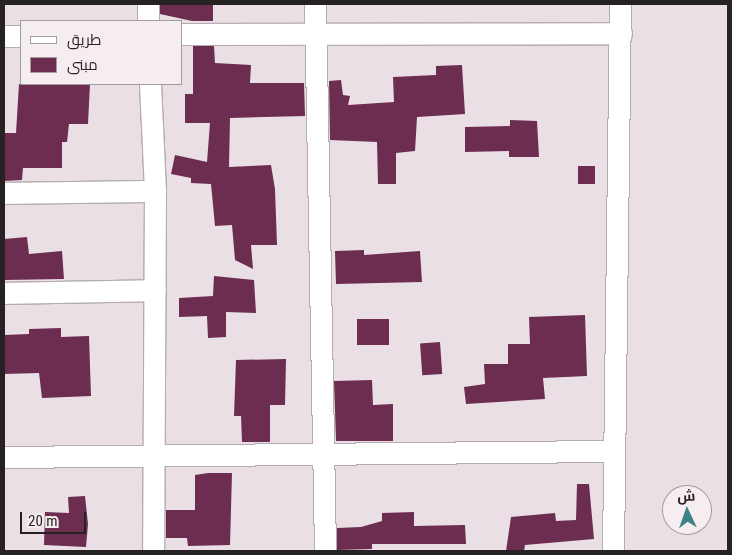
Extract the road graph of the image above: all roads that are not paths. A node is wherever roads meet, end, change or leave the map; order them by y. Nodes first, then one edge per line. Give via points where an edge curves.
1 (148, 4) edge
2 (315, 4) edge
3 (620, 4) edge
4 (148, 20) edge
5 (315, 32) junction
6 (620, 33) junction
7 (182, 34) edge
8 (4, 36) edge
9 (20, 36) edge
10 (150, 85) edge
11 (155, 191) junction
12 (4, 193) edge
13 (154, 290) junction
14 (4, 293) edge
15 (612, 451) junction
16 (152, 456) junction
17 (322, 456) junction
18 (4, 457) edge
19 (153, 551) edge
20 (325, 551) edge
21 (613, 551) edge

1 - 4 street
2 - 5 street
3 - 6 street
5 - 6 street
5 - 7 street
5 - 17 street
6 - 15 street
8 - 9 street
10 - 11 street
11 - 12 street
11 - 13 street
13 - 14 street
13 - 16 street
15 - 17 street
15 - 21 street
16 - 17 street
16 - 18 street
16 - 19 street
17 - 20 street

